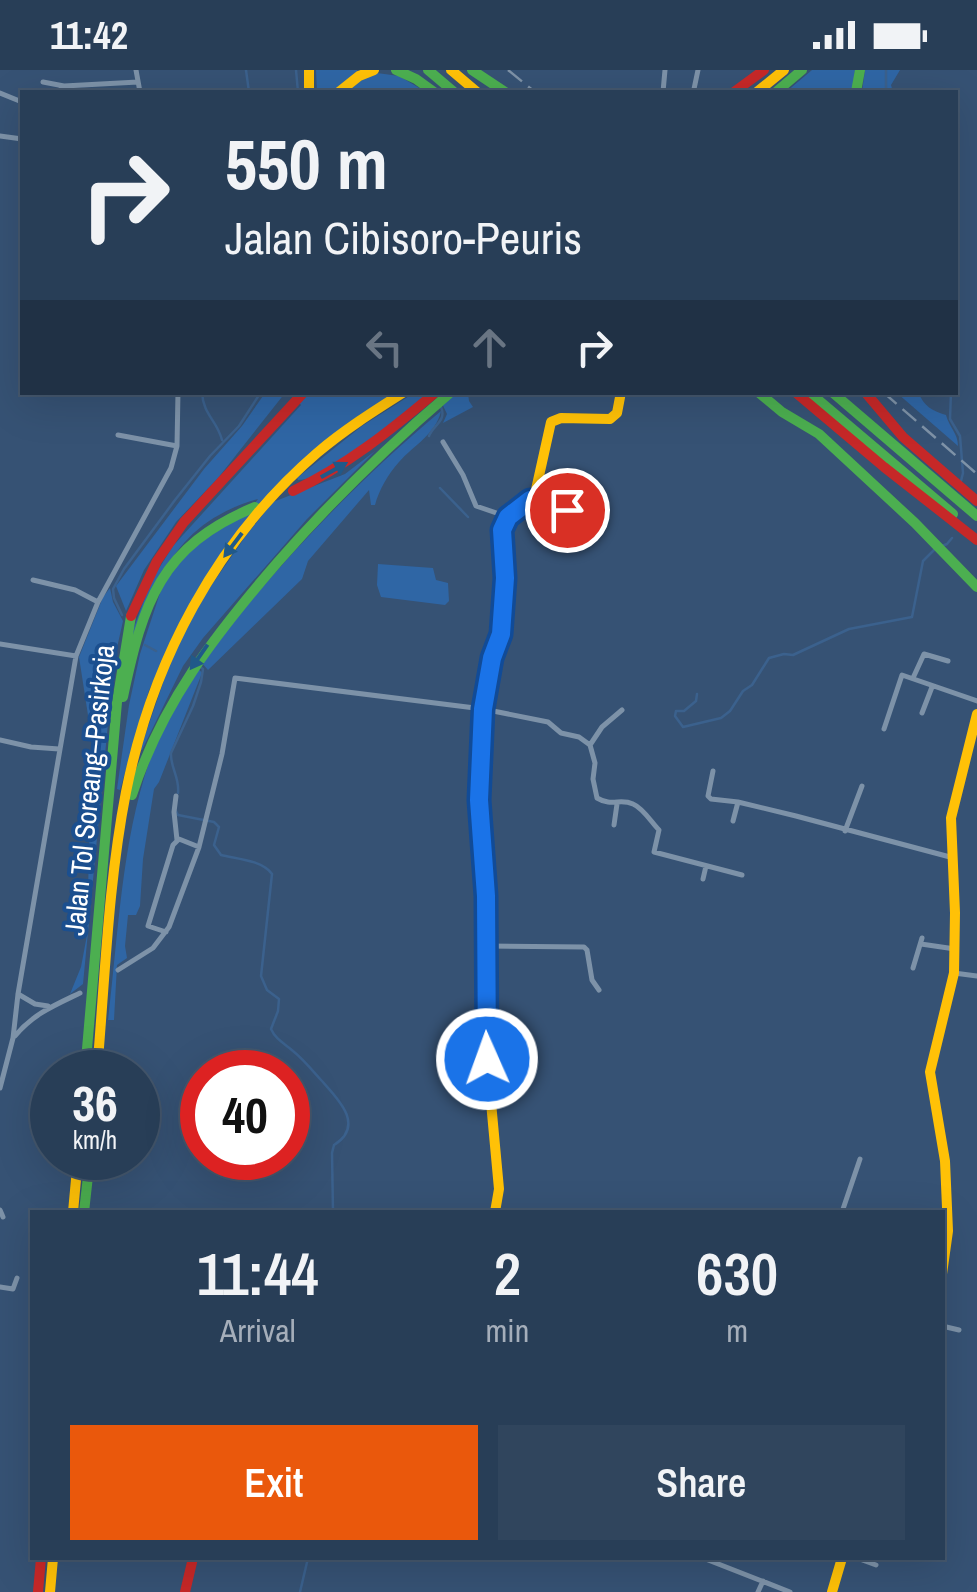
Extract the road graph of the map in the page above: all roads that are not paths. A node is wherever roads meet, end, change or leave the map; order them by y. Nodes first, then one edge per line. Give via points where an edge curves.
1 (136, 70) edge
2 (374, 70) edge
3 (396, 70) edge
4 (428, 70) edge
5 (451, 70) edge
6 (470, 70) edge
7 (784, 70) edge
8 (802, 70) edge
9 (43, 82) dead end
10 (138, 82) junction
11 (773, 83) edge
12 (64, 86) junction
13 (60, 90) edge
14 (140, 90) edge
15 (342, 90) edge
16 (431, 90) edge
17 (452, 90) edge
18 (475, 90) edge
19 (492, 90) edge
20 (502, 90) edge
21 (743, 90) edge
22 (19, 91) dead end
23 (20, 96) edge
24 (178, 395) edge
25 (399, 395) edge
26 (433, 395) edge
27 (448, 395) edge
28 (620, 395) edge
29 (762, 395) edge
30 (796, 395) edge
31 (813, 395) edge
32 (836, 395) edge
33 (867, 395) edge
34 (295, 396) edge
35 (118, 434) dead end
36 (443, 442) dead end
37 (177, 446) junction
38 (377, 450) junction
39 (293, 491) dead end
40 (530, 500) junction
41 (977, 501) edge
42 (255, 507) dead end
43 (977, 516) edge
44 (508, 517) junction
45 (589, 524) dead end
46 (977, 537) edge
47 (33, 580) dead end
48 (977, 587) edge
49 (98, 602) junction
50 (0, 644) edge
51 (76, 656) junction
52 (948, 661) dead end
53 (913, 679) junction
54 (932, 687) junction
55 (977, 701) edge
56 (483, 709) junction
57 (622, 710) dead end
58 (922, 713) dead end
59 (977, 714) edge
60 (884, 729) dead end
61 (974, 732) edge
62 (0, 740) edge
63 (590, 745) junction
64 (58, 749) junction
65 (713, 771) dead end
66 (111, 782) junction
67 (862, 786) dead end
68 (176, 796) dead end
69 (738, 802) junction
70 (616, 804) junction
71 (796, 816) junction
72 (734, 821) dead end
73 (792, 824) dead end
74 (614, 825) dead end
75 (845, 830) junction
76 (178, 840) junction
77 (199, 846) junction
78 (952, 857) junction
79 (117, 859) junction
80 (706, 866) junction
81 (742, 876) dead end
82 (703, 879) dead end
83 (166, 932) junction
84 (486, 946) junction
85 (956, 949) junction
86 (913, 968) dead end
87 (118, 970) dead end
88 (954, 973) junction
89 (977, 976) edge
90 (599, 990) dead end
91 (18, 994) junction
92 (80, 994) dead end
93 (51, 1006) junction
94 (13, 1038) junction
95 (88, 1050) edge
96 (100, 1050) edge
97 (0, 1088) edge
98 (860, 1159) dead end
99 (76, 1180) edge
100 (88, 1180) edge
101 (73, 1210) edge
102 (84, 1210) edge
103 (495, 1210) edge
104 (843, 1210) edge
105 (945, 1253) edge
106 (17, 1278) dead end
107 (0, 1287) edge
108 (945, 1327) edge
109 (959, 1330) dead end
110 (41, 1560) edge
111 (53, 1560) edge
112 (192, 1560) edge
113 (708, 1560) edge
114 (841, 1560) edge
115 (862, 1560) edge
116 (876, 1565) dead end
117 (763, 1581) junction
118 (38, 1592) edge
119 (50, 1592) edge
120 (184, 1592) edge
121 (758, 1592) edge
122 (790, 1592) edge
123 (832, 1592) edge

1 - 10 street
2 - 15 main road
3 - 16 main road
4 - 17 main road
5 - 18 main road
6 - 19 main road
6 - 20 main road
7 - 11 main road
8 - 11 main road
9 - 12 street
10 - 12 street
10 - 14 street
11 - 21 main road
12 - 13 street
22 - 23 street
24 - 37 street
25 -> 79 main road, Jalan Tol Soreang–Pasirkoja via 306,462 275,494 187,616 141,730
26 - 38 main road
27 - 38 main road
28 - 40 main road via 610,419 551,422
29 - 48 main road via 818,434
30 - 46 main road
31 - 46 main road
32 - 43 main road
33 - 41 main road via 898,432
34 - 66 main road, Jalan Tol Soreang–Pasirkoja via 174,534 136,602 122,662
35 - 37 street
36 - 44 street via 476,506
37 - 49 street
39 -> 38 main road
38 -> 79 main road via 188,673 150,741
40 - 44 main road
40 - 45 street
42 - 66 main road via 197,538 160,584 129,672
44 - 56 main road via 502,530 501,634
47 - 49 street
49 - 51 street
50 - 51 street
51 - 64 street
52 - 53 street via 924,654
53 - 54 street
53 - 60 street via 900,676
54 - 55 street
54 - 58 street
56 - 63 street via 548,722
56 - 77 street via 235,678
56 - 84 main road via 479,800
57 - 63 street
59 - 61 main road
61 - 78 main road via 951,818
62 - 64 street
63 - 70 street via 598,798
64 - 91 street
65 - 69 street via 708,798
66 - 95 main road, Jalan Tol Soreang–Pasirkoja
67 - 75 street
68 - 76 street
69 - 71 street
69 - 72 street
70 - 74 street
70 - 80 street via 635,805 659,830 654,852
71 - 73 street
71 - 75 street
75 - 78 street
76 - 77 street
76 - 83 street via 148,926
77 - 83 street
78 - 85 main road
79 - 96 main road, Jalan Tol Soreang–Pasirkoja
80 - 81 street
80 - 82 street
83 - 87 street via 154,948
84 - 90 street via 584,947
84 - 103 main road
85 - 86 street via 921,941
85 - 88 main road
88 - 89 street
88 - 105 main road via 930,1078 945,1161
91 - 93 street
91 - 94 street
92 - 93 street
93 - 94 street
94 - 97 street
98 - 104 street
99 - 101 main road
100 - 102 main road
106 - 107 street via 13,1288
108 - 109 street
110 - 118 main road
111 - 119 main road
112 - 120 main road
113 - 117 street
114 - 123 main road
115 - 116 street
117 - 121 street
117 - 122 street

